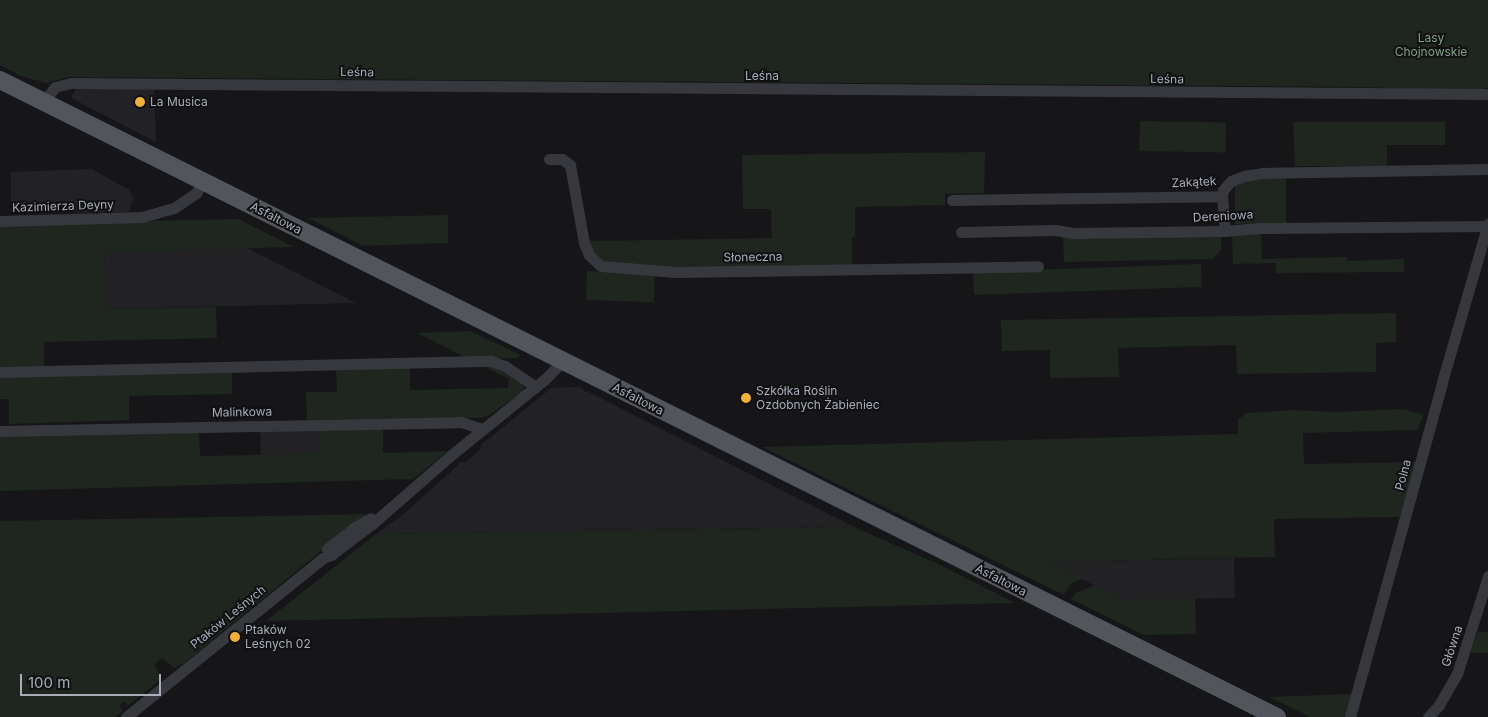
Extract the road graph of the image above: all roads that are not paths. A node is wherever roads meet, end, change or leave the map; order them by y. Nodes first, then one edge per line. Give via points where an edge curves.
1 (0, 81) edge
2 (1488, 94) edge
3 (43, 102) junction
4 (549, 159) dead end
5 (1488, 169) edge
6 (203, 181) junction
7 (1222, 196) junction
8 (952, 200) dead end
9 (0, 221) edge
10 (1488, 225) edge
11 (1225, 231) junction
12 (961, 232) dead end
13 (1486, 239) edge
14 (1038, 266) dead end
15 (563, 361) junction
16 (0, 372) edge
17 (536, 387) junction
18 (483, 429) junction
19 (0, 431) edge
20 (1488, 576) edge
21 (126, 717) edge
22 (1277, 717) edge
23 (1350, 717) edge
24 (1428, 717) edge

1 - 3 main road, Asfaltowa
2 - 3 street, Leśna via 71,83 55,87
3 - 6 main road, Asfaltowa
4 - 14 street, Słoneczna via 562,159 570,164 584,243 594,260 609,268 676,272
5 - 7 street, Zakątek via 1262,173 1231,181
6 - 9 street, Kazimierza Deyny via 196,192 174,208 142,217
6 - 15 main road, Asfaltowa
7 - 8 street, Zakątek
7 - 11 street
10 - 11 street, Dereniowa
10 - 13 street, Polna
11 - 12 street, Dereniowa
13 - 23 street, Polna via 1442,382
15 - 17 street, Ptaków Leśnych
15 - 22 main road, Asfaltowa
16 - 17 street via 491,361 505,366
17 - 18 street, Ptaków Leśnych
18 - 19 street, Malinkowa via 461,422
18 - 21 street, Ptaków Leśnych via 418,486 377,517 370,518 332,544 323,558
20 - 24 street, Główna via 1457,674

